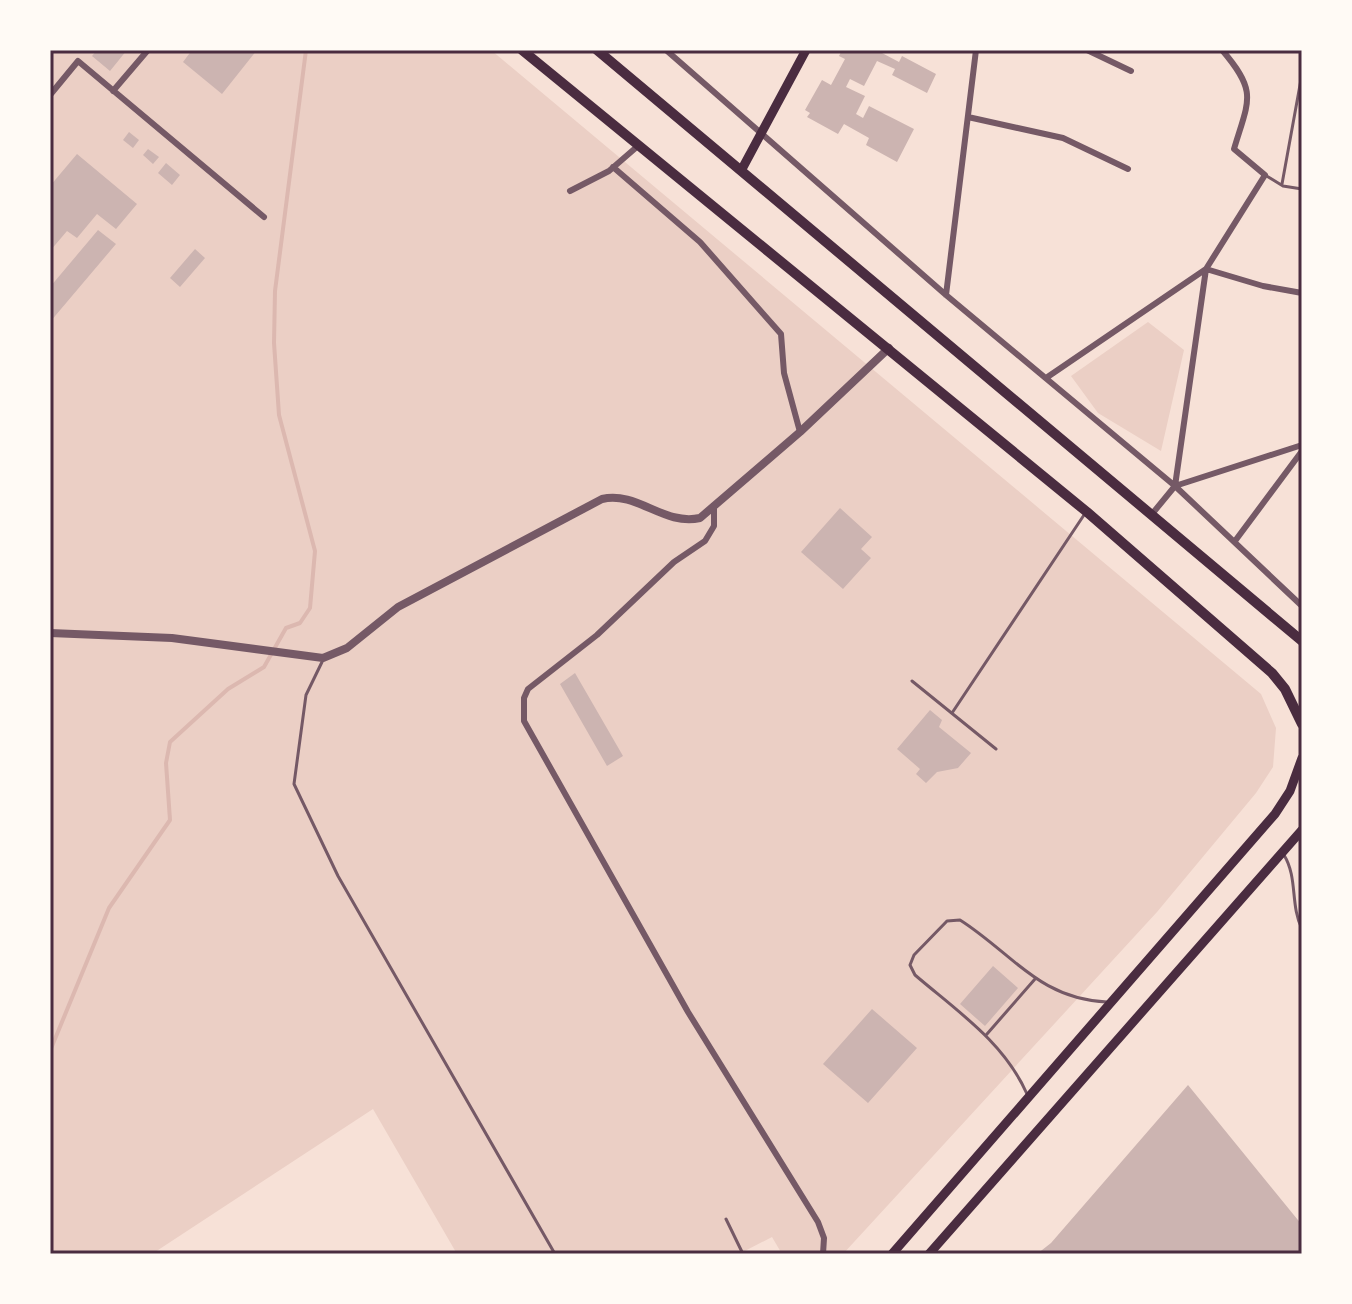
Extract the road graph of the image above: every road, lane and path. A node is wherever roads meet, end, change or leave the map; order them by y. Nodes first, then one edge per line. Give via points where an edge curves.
1 (148, 50) edge
2 (522, 50) edge
3 (597, 50) edge
4 (666, 50) edge
5 (806, 50) edge
6 (976, 50) edge
7 (1087, 50) edge
8 (1222, 50) edge
9 (1131, 71) dead end
10 (1302, 74) edge
11 (113, 91) junction
12 (50, 95) edge
13 (968, 117) junction
14 (759, 132) junction
15 (639, 145) junction
16 (613, 167) junction
17 (742, 169) junction
18 (1128, 169) dead end
19 (1265, 175) junction
20 (1282, 184) junction
21 (1302, 189) edge
22 (570, 191) dead end
23 (264, 217) dead end
24 (1206, 269) junction
25 (1302, 293) edge
26 (946, 295) junction
27 (889, 348) junction
28 (1046, 378) junction
29 (800, 432) junction
30 (1302, 445) edge
31 (1302, 451) edge
32 (1175, 486) junction
33 (714, 507) junction
34 (1087, 512) junction
35 (1152, 514) junction
36 (1235, 541) junction
37 (1302, 606) edge
38 (50, 633) edge
39 (1302, 641) edge
40 (323, 658) junction
41 (912, 681) dead end
42 (952, 713) junction
43 (1302, 724) edge
44 (996, 749) dead end
45 (1302, 758) edge
46 (1302, 830) edge
47 (1282, 851) junction
48 (1302, 929) edge
49 (1035, 979) junction
50 (1111, 1002) junction
51 (986, 1035) junction
52 (1029, 1096) junction
53 (726, 1219) dead end
54 (555, 1254) edge
55 (743, 1254) edge
56 (823, 1254) edge
57 (892, 1254) edge
58 (929, 1254) edge

1 - 11 street
2 - 15 highway
3 - 17 highway
4 - 14 street
5 - 14 main road
6 - 13 street
7 - 9 street
8 - 19 street via 1242,74 1248,92 1234,149
10 - 20 lane
11 - 12 street via 78,61
11 - 23 street
13 - 18 street via 1063,138
13 - 26 street
14 - 17 main road
14 - 26 street
15 - 16 street
15 - 27 highway
16 - 22 street
16 - 29 street via 700,242 781,334 784,373
17 - 35 highway
19 - 20 lane
19 - 24 street
20 - 21 lane
24 - 25 street
24 - 28 street
24 - 32 street
26 - 28 street
27 - 29 street
27 - 34 highway
28 - 32 street
29 - 33 street
30 - 32 street
31 - 36 street
32 - 35 street
32 - 36 street
33 - 40 street via 686,521 627,498 602,499 398,607 347,648
33 - 56 street via 714,526 705,541 536,681 522,711 688,1012 818,1222
34 - 42 lane
34 - 43 highway via 1272,673
35 - 39 highway
36 - 37 street
38 - 40 street via 172,638
40 - 54 lane via 306,695 294,784 338,876
41 - 42 lane
42 - 44 lane
45 - 50 main road via 1275,814
46 - 47 main road
47 - 48 lane
47 - 58 main road
49 - 50 lane via 1064,994
49 - 51 lane
49 - 51 lane via 960,920 947,921 914,955 910,965 915,975
50 - 52 main road
51 - 52 lane via 1010,1061
52 - 57 main road
53 - 55 lane

